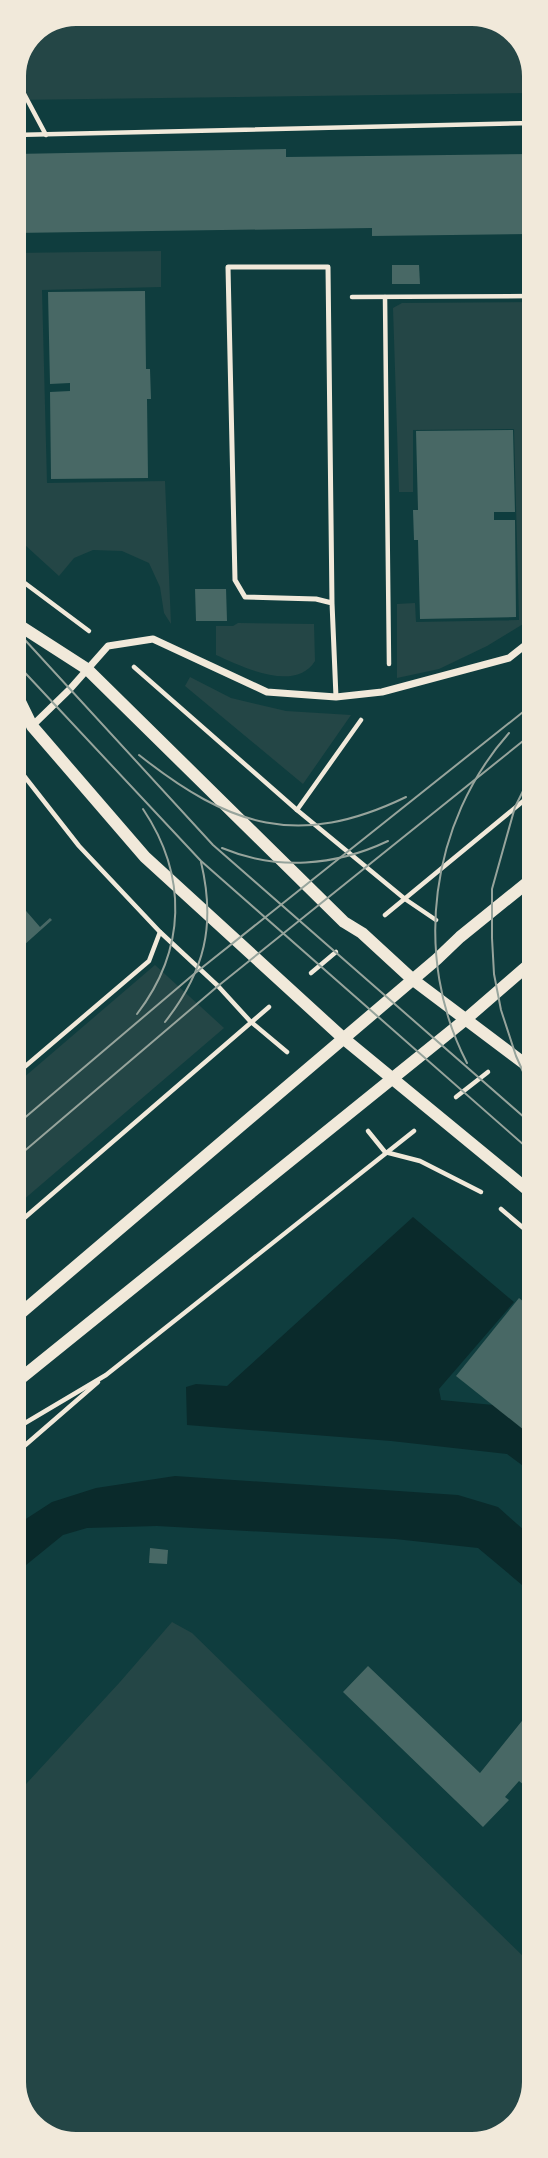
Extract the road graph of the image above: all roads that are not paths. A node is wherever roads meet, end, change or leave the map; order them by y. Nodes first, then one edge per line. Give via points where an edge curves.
1 (332, 603) junction
2 (26, 630) edge
3 (522, 648) edge
4 (87, 668) junction
5 (336, 697) junction
6 (26, 714) edge
7 (32, 726) junction
8 (522, 887) edge
9 (522, 971) edge
10 (412, 979) junction
11 (466, 1019) junction
12 (343, 1038) junction
13 (522, 1061) edge
14 (391, 1078) junction
15 (522, 1185) edge
16 (26, 1309) edge
17 (26, 1374) edge

1 - 1 lane via 328,267 228,267 235,580 245,597
1 - 5 lane
2 - 4 street
3 - 5 street via 509,658 385,690
4 - 5 street via 108,646 153,639 267,692
4 - 7 street
4 - 10 street via 337,915
6 - 7 street
7 - 12 street via 145,857
8 - 10 street
9 - 11 street
10 - 11 street
10 - 12 street
11 - 13 street
11 - 14 street
12 - 14 street
12 - 16 street
14 - 15 street
14 - 17 street

